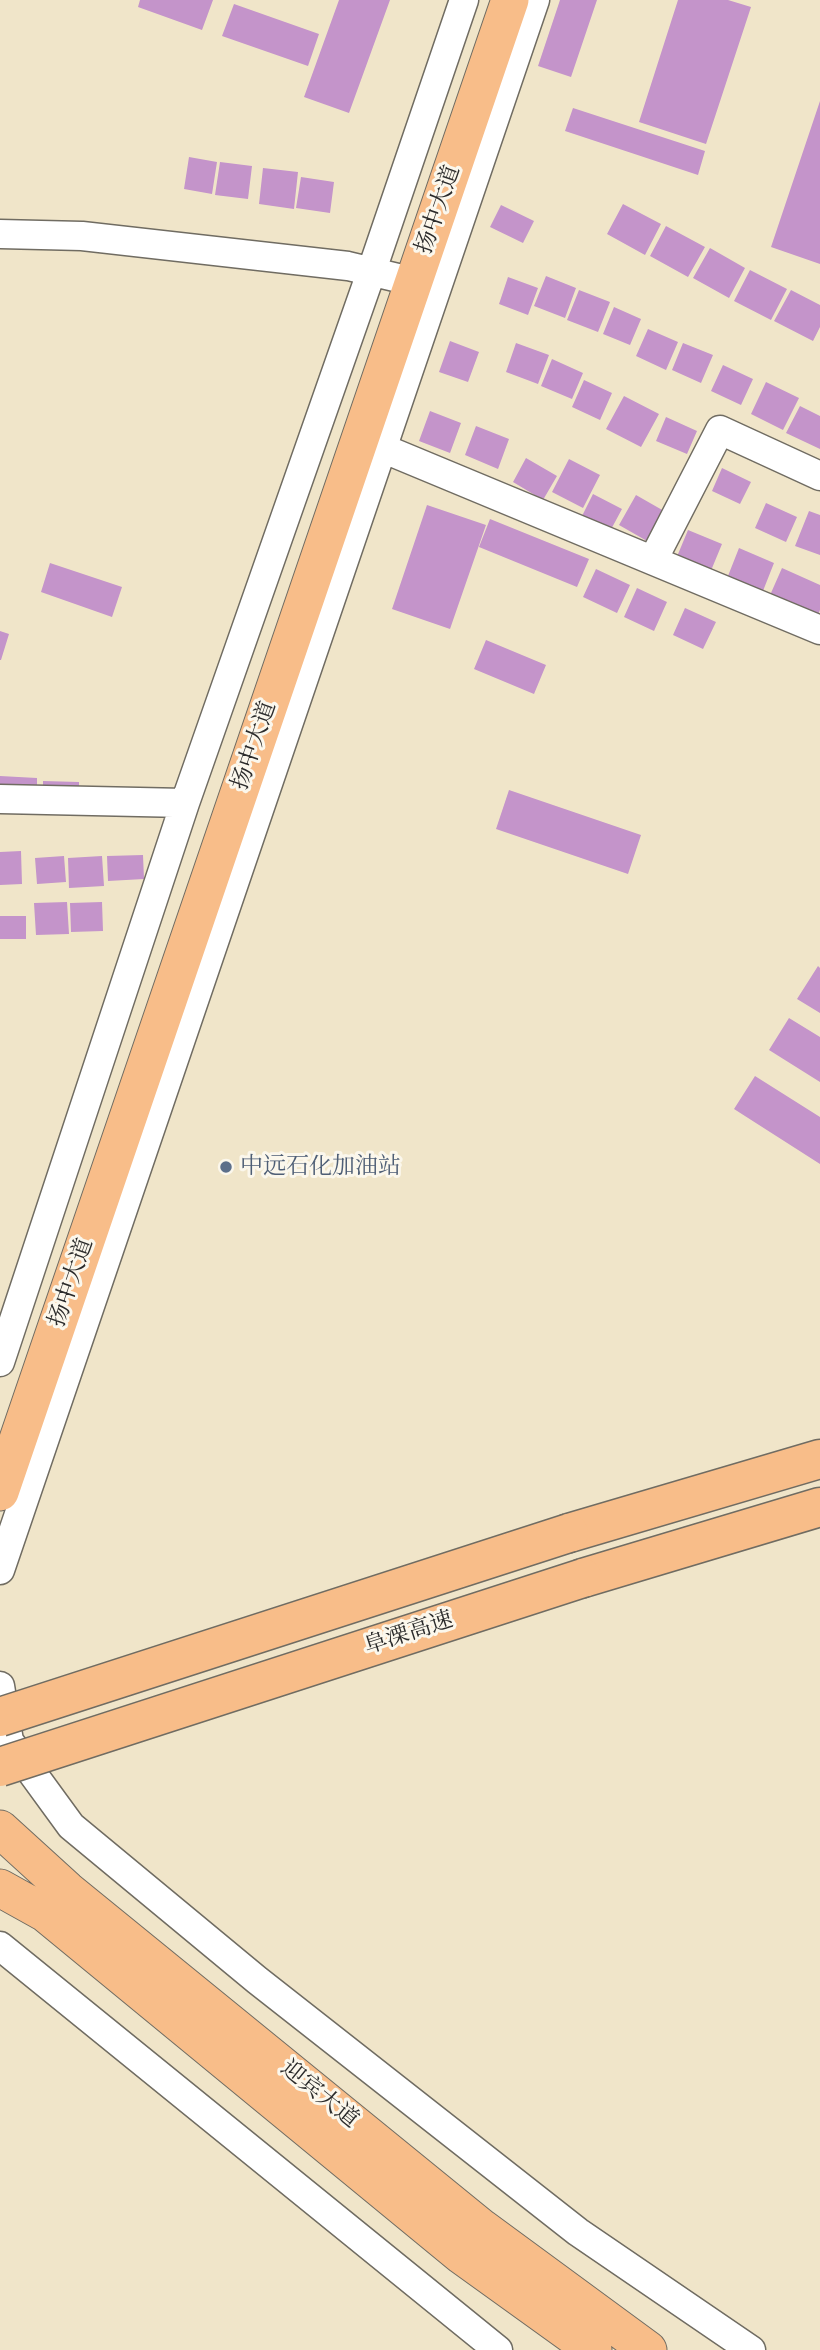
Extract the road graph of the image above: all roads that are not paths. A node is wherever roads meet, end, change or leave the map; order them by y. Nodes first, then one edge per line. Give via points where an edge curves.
1 (464, 0) edge
2 (487, 0) edge
3 (510, 0) edge
4 (535, 0) edge
5 (0, 234) edge
6 (394, 276) junction
7 (369, 413) junction
8 (382, 448) junction
9 (820, 476) edge
10 (653, 561) junction
11 (820, 630) edge
12 (0, 799) edge
13 (185, 803) junction
14 (0, 1362) edge
15 (0, 1423) edge
16 (820, 1459) edge
17 (0, 1492) edge
18 (820, 1507) edge
19 (0, 1570) edge
20 (0, 1686) edge
21 (0, 1717) edge
22 (0, 1767) edge
23 (0, 1829) edge
24 (0, 1888) edge
25 (0, 1946) edge
26 (498, 2350) edge
27 (593, 2350) edge
28 (648, 2350) edge
29 (751, 2350) edge

1 - 6 street
2 - 6 main road, 扬中大道
3 - 6 main road, 扬中大道
4 - 8 street
5 - 6 street via 82,236
6 - 7 main road, 扬中大道
6 - 13 street
6 - 15 main road, 扬中大道
7 - 8 street via 389,423
7 - 17 main road, 扬中大道
8 - 10 street
8 - 19 street
9 - 10 street via 720,430
10 - 11 street
12 - 13 street
13 - 14 street
16 - 21 highway, 阜溧高速, bridge via 569,1533
18 - 22 highway, 阜溧高速, bridge via 583,1578
20 - 29 street via 9,1741 71,1826 257,1980 578,2232
23 - 28 main road, 迎宾大道 via 66,1890 482,2228
24 - 27 main road, 迎宾大道 via 45,1913 461,2255
25 - 26 street

